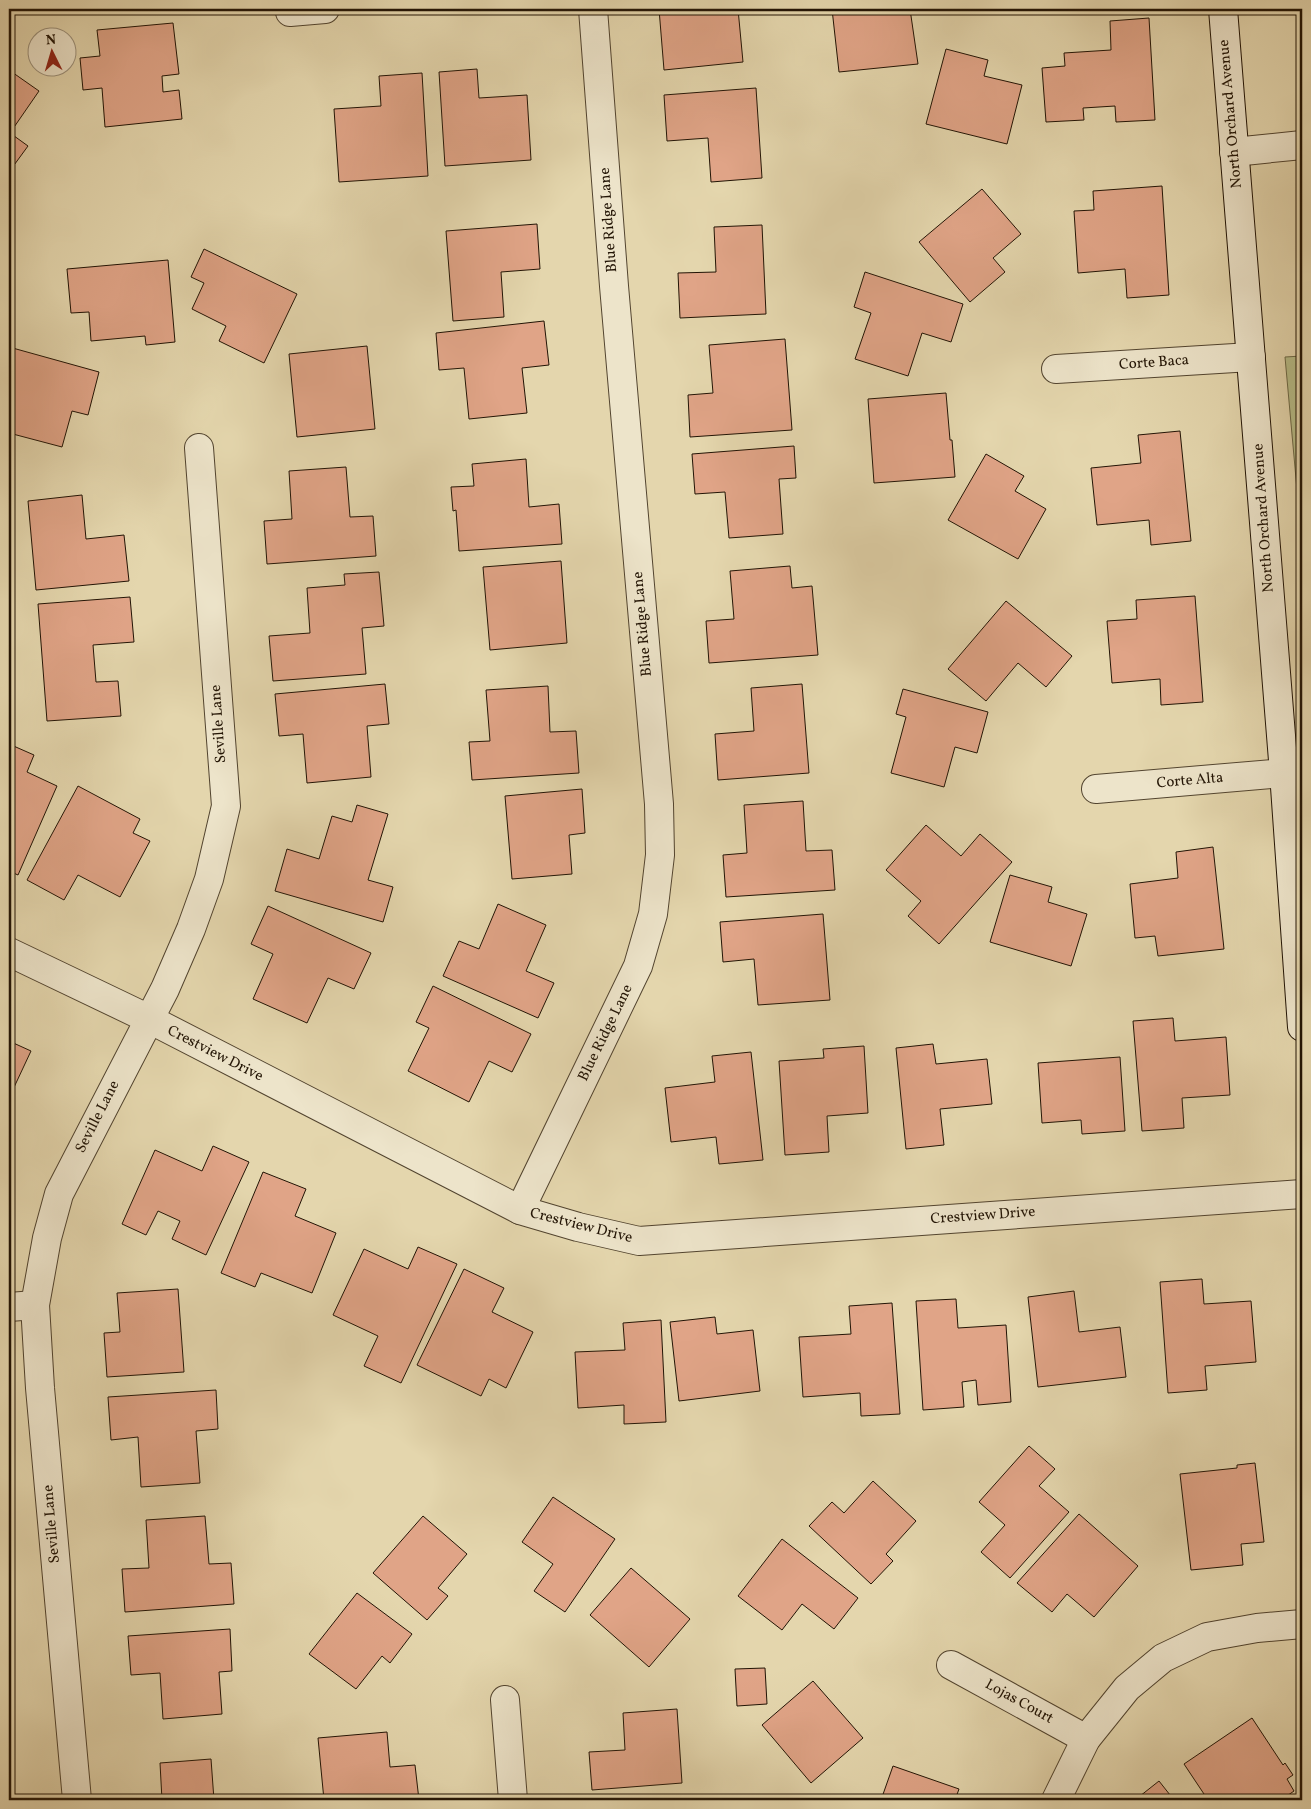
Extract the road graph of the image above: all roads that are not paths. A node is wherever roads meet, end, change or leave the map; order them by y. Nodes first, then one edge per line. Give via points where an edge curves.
1 (325, 9) edge
2 (593, 9) edge
3 (1223, 9) edge
4 (290, 12) dead end
5 (1302, 145) edge
6 (1234, 152) junction
7 (1251, 357) junction
8 (1056, 369) dead end
9 (199, 448) dead end
10 (1284, 773) junction
11 (1096, 788) dead end
12 (9, 952) edge
13 (149, 1020) junction
14 (1302, 1027) edge
15 (1302, 1194) edge
16 (520, 1210) junction
17 (22, 1306) edge
18 (1302, 1624) edge
19 (951, 1665) dead end
20 (505, 1700) dead end
21 (1086, 1739) junction
22 (76, 1800) edge
23 (512, 1800) edge
24 (1056, 1800) edge

1 - 4 street
2 - 16 street, Blue Ridge Lane via 659,804 660,855 653,914 638,966
3 - 6 street, North Orchard Avenue
5 - 6 street
6 - 7 street, North Orchard Avenue
7 - 8 street, Corte Baca
7 - 10 street, North Orchard Avenue
9 - 13 street, Seville Lane via 226,806 209,880 191,929
10 - 11 street, Corte Alta
10 - 14 street, North Orchard Avenue
12 - 13 street, Crestview Drive
13 - 16 street, Crestview Drive
13 - 17 street, Seville Lane via 59,1194
15 - 16 street, Crestview Drive via 638,1241
17 - 22 street, Seville Lane via 40,1388
18 - 21 street via 1207,1637 1164,1658 1127,1688
19 - 21 street, Lojas Court
20 - 23 street
21 - 24 street

